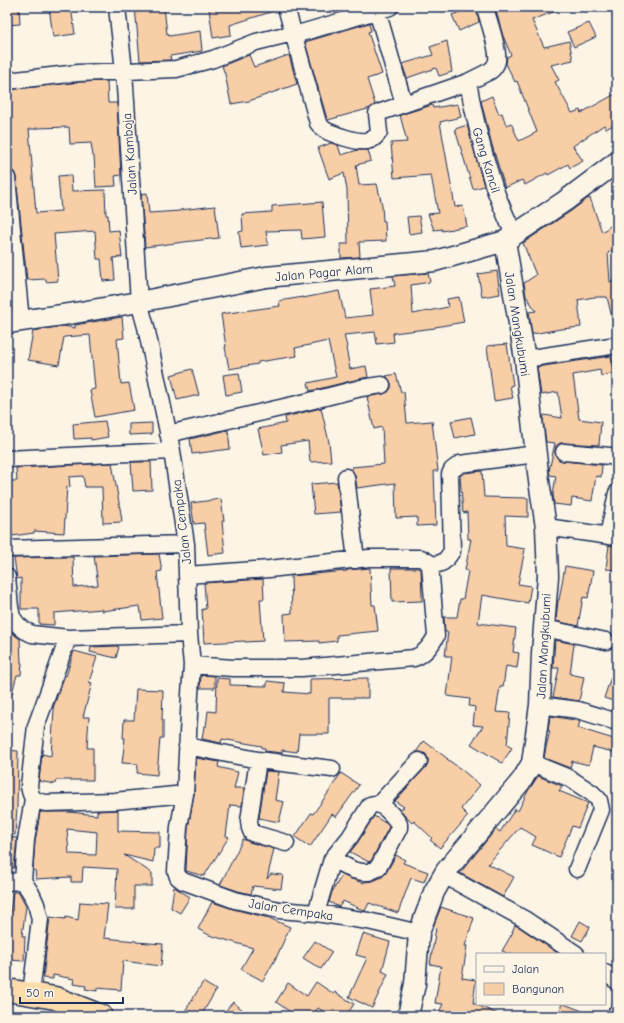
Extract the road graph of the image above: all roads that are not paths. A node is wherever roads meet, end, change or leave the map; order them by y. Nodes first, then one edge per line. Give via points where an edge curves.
1 (117, 7) edge
2 (286, 7) edge
3 (485, 7) edge
4 (381, 8) edge
5 (293, 33) junction
6 (124, 71) junction
7 (7, 81) edge
8 (468, 82) junction
9 (404, 104) junction
10 (617, 162) edge
11 (7, 178) edge
12 (509, 238) junction
13 (139, 302) junction
14 (14, 322) edge
15 (617, 345) edge
16 (525, 359) junction
17 (382, 385) dead end
18 (168, 434) junction
19 (172, 451) junction
20 (564, 452) dead end
21 (536, 454) junction
22 (617, 458) edge
23 (7, 459) edge
24 (346, 477) dead end
25 (617, 493) edge
26 (546, 527) junction
27 (612, 536) edge
28 (186, 544) junction
29 (7, 549) edge
30 (356, 560) junction
31 (430, 565) junction
32 (188, 575) junction
33 (7, 577) edge
34 (9, 607) edge
35 (544, 628) junction
36 (189, 634) junction
37 (68, 638) junction
38 (606, 641) dead end
39 (192, 665) junction
40 (540, 705) junction
41 (617, 722) edge
42 (188, 746) junction
43 (258, 760) junction
44 (419, 761) dead end
45 (532, 763) junction
46 (332, 769) dead end
47 (185, 794) junction
48 (33, 799) junction
49 (379, 804) junction
50 (286, 843) dead end
51 (332, 859) junction
52 (577, 869) dead end
53 (444, 875) junction
54 (23, 881) junction
55 (7, 882) edge
56 (316, 913) junction
57 (419, 933) junction
58 (575, 953) edge
59 (606, 974) edge
60 (617, 981) edge
61 (7, 990) edge
62 (32, 994) junction
63 (617, 1012) edge
64 (101, 1016) edge
65 (408, 1016) edge
66 (615, 1016) edge

1 - 6 street, Jalan Kamboja
2 - 5 street
3 - 8 street via 497,60 493,69
4 - 5 street via 301,33
4 - 9 street
5 - 6 street via 256,42 213,59 176,69
5 - 9 street via 321,127 365,142 372,140 380,132 377,114
6 - 7 street via 78,72
6 - 13 street, Jalan Kamboja
8 - 9 street
8 - 12 street, Gang Kancil via 475,121
10 - 12 street, Jalan Pagar Alam
11 - 14 street
12 - 13 street, Jalan Pagar Alam via 435,261 266,277
12 - 16 street, Jalan Mangkubumi
13 - 14 street, Jalan Pagar Alam
13 - 18 street, Jalan Cempaka
15 - 16 street
16 - 21 street, Jalan Mangkubumi
17 - 18 street
18 - 19 street, Jalan Cempaka
19 - 23 street
19 - 28 street, Jalan Cempaka
20 - 22 street
21 - 26 street, Jalan Mangkubumi
21 - 31 street via 460,464 452,470 452,551 446,560
24 - 30 street
25 - 27 street
26 - 27 street
26 - 35 street, Jalan Mangkubumi via 548,576
28 - 29 street
28 - 32 street, Jalan Cempaka
30 - 31 street via 421,558
30 - 32 street
31 - 39 street via 436,636 421,656 302,668
32 - 36 street, Jalan Cempaka
33 - 34 street
34 - 37 street via 12,617 24,630 32,634
35 - 38 street
35 - 40 street, Jalan Mangkubumi
36 - 37 street
36 - 39 street, Jalan Cempaka
37 - 48 street via 36,726 29,786
39 - 42 street, Jalan Cempaka
40 - 41 street via 578,710
40 - 45 street, Jalan Mangkubumi
42 - 43 street
42 - 47 street, Jalan Cempaka
43 - 46 street
43 - 50 street via 249,821 251,831
44 - 49 street
45 - 52 street via 569,778 599,800 601,810
45 - 53 street, Jalan Mangkubumi via 522,780
47 - 48 street via 114,801 46,803
47 - 56 street, Jalan Cempaka via 179,827 176,871 178,877 235,900 279,910
48 - 54 street
49 - 51 street via 370,805 350,837
49 - 51 street via 391,814 399,826 378,868 362,872
51 - 56 street
53 - 57 street, Jalan Mangkubumi via 434,892
53 - 58 street via 524,919
54 - 55 street
54 - 62 street via 36,904 40,919
56 - 57 street, Jalan Cempaka
57 - 65 street, Jalan Mangkubumi via 415,984
59 - 60 street
61 - 62 highway
62 - 64 highway via 55,998
63 - 66 street

